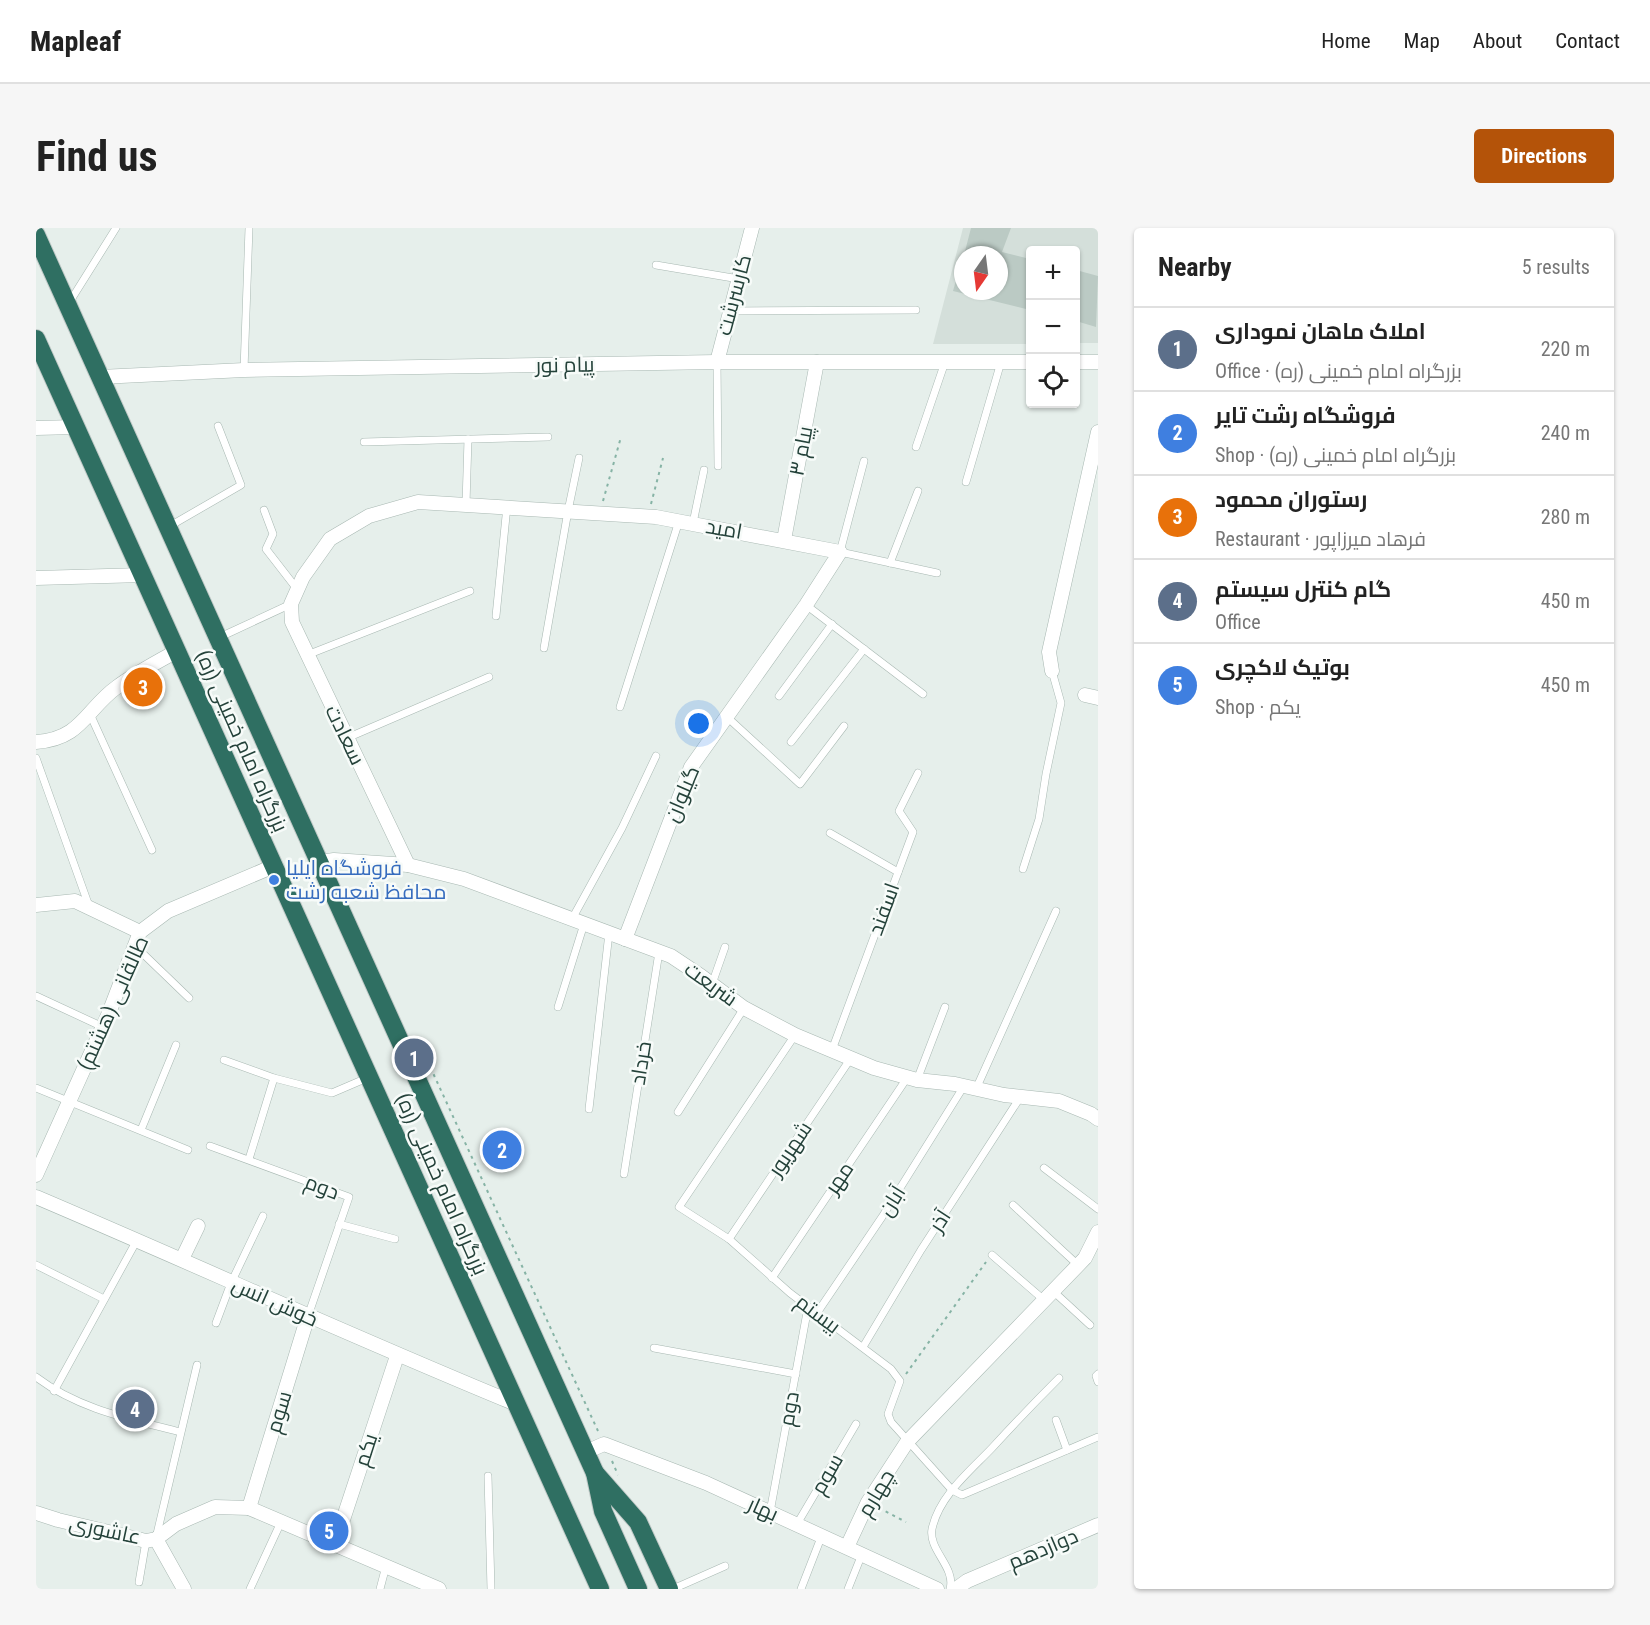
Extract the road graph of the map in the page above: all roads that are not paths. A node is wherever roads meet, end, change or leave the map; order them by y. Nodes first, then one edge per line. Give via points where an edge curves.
1 (116, 228) edge
2 (249, 228) edge
3 (752, 228) edge
4 (36, 235) edge
5 (656, 265) dead end
6 (739, 279) junction
7 (68, 306) junction
8 (916, 310) dead end
9 (730, 311) junction
10 (36, 339) edge
11 (717, 362) junction
12 (817, 362) junction
13 (945, 362) junction
14 (1001, 362) junction
15 (1026, 362) edge
16 (1080, 362) edge
17 (1098, 362) edge
18 (244, 370) junction
19 (100, 377) junction
20 (218, 426) dead end
21 (76, 427) junction
22 (36, 428) edge
23 (1098, 432) edge
24 (548, 437) dead end
25 (468, 439) junction
26 (364, 442) dead end
27 (916, 447) dead end
28 (579, 458) dead end
29 (864, 461) dead end
30 (718, 466) dead end
31 (704, 470) dead end
32 (966, 482) dead end
33 (918, 491) dead end
34 (466, 504) junction
35 (507, 506) junction
36 (264, 510) dead end
37 (568, 511) junction
38 (686, 522) junction
39 (168, 527) junction
40 (784, 540) junction
41 (840, 552) junction
42 (890, 563) junction
43 (938, 573) dead end
44 (143, 576) junction
45 (36, 578) edge
46 (297, 589) junction
47 (470, 591) dead end
48 (291, 604) junction
49 (807, 605) junction
50 (496, 616) dead end
51 (832, 624) junction
52 (218, 638) junction
53 (544, 648) dead end
54 (864, 650) junction
55 (177, 651) junction
56 (307, 656) junction
57 (1052, 671) joint
58 (489, 677) dead end
59 (923, 694) dead end
60 (779, 696) dead end
61 (620, 707) dead end
62 (90, 714) junction
63 (727, 717) junction
64 (844, 726) dead end
65 (347, 738) junction
66 (36, 742) edge
67 (791, 742) dead end
68 (656, 756) dead end
69 (36, 758) edge
70 (918, 773) dead end
71 (830, 833) dead end
72 (152, 850) dead end
73 (320, 862) junction
74 (408, 864) junction
75 (274, 866) junction
76 (1023, 869) dead end
77 (898, 872) junction
78 (36, 905) edge
79 (90, 908) junction
80 (1056, 911) dead end
81 (578, 922) junction
82 (140, 932) junction
83 (609, 933) junction
84 (625, 939) junction
85 (135, 946) junction
86 (725, 947) dead end
87 (659, 952) junction
88 (712, 984) junction
89 (36, 996) edge
90 (189, 998) dead end
91 (558, 1007) dead end
92 (945, 1007) dead end
93 (744, 1008) junction
94 (103, 1027) junction
95 (795, 1035) junction
96 (176, 1045) dead end
97 (832, 1050) junction
98 (851, 1058) junction
99 (224, 1060) dead end
100 (369, 1077) junction
101 (274, 1078) junction
102 (912, 1079) junction
103 (970, 1087) junction
104 (36, 1088) edge
105 (1021, 1096) junction
106 (69, 1101) junction
107 (589, 1109) dead end
108 (678, 1112) dead end
109 (1098, 1119) edge
110 (141, 1130) junction
111 (210, 1146) dead end
112 (188, 1150) dead end
113 (249, 1159) junction
114 (1044, 1168) dead end
115 (624, 1174) dead end
116 (36, 1175) edge
117 (36, 1197) edge
118 (1013, 1205) dead end
119 (1098, 1209) edge
120 (263, 1216) dead end
121 (339, 1224) junction
122 (198, 1226) dead end
123 (1098, 1232) edge
124 (395, 1239) dead end
125 (729, 1239) junction
126 (137, 1240) junction
127 (992, 1255) road end
128 (182, 1259) junction
129 (36, 1265) edge
130 (1078, 1265) junction
131 (772, 1278) junction
132 (231, 1282) junction
133 (1048, 1296) junction
134 (104, 1299) junction
135 (808, 1307) junction
136 (817, 1313) junction
137 (308, 1316) junction
138 (216, 1323) dead end
139 (1090, 1325) dead end
140 (863, 1347) junction
141 (654, 1348) dead end
142 (397, 1356) junction
143 (196, 1365) dead end
144 (796, 1374) junction
145 (1098, 1374) edge
146 (36, 1377) edge
147 (1059, 1378) dead end
148 (1098, 1382) edge
149 (54, 1391) junction
150 (516, 1404) junction
151 (1056, 1420) dead end
152 (856, 1424) dead end
153 (180, 1432) junction
154 (1098, 1437) edge
155 (908, 1442) junction
156 (1066, 1450) junction
157 (586, 1452) junction
158 (595, 1473) junction
159 (488, 1476) dead end
160 (952, 1490) junction
161 (249, 1508) junction
162 (770, 1512) junction
163 (36, 1513) edge
164 (281, 1522) junction
165 (797, 1524) junction
166 (1095, 1531) edge
167 (822, 1535) junction
168 (151, 1540) junction
169 (335, 1544) junction
170 (847, 1546) junction
171 (862, 1554) junction
172 (386, 1566) junction
173 (724, 1566) dead end
174 (139, 1582) dead end
175 (184, 1589) edge
176 (250, 1589) edge
177 (380, 1589) edge
178 (439, 1589) edge
179 (491, 1589) edge
180 (600, 1589) edge
181 (638, 1589) edge
182 (671, 1589) edge
183 (801, 1589) edge
184 (848, 1589) edge
185 (937, 1589) edge
186 (950, 1589) edge
187 (956, 1589) edge

1 - 7 lane
2 - 18 lane
3 - 6 street, کارسرشت
4 - 7 highway, بزرگراه امام خمینی (ره)
5 - 6 lane
6 - 9 street, کارسرشت
7 - 19 highway, بزرگراه امام خمینی (ره)
8 - 9 lane
9 - 11 street, کارسرشت
10 - 21 highway, بزرگراه امام خمینی (ره)
11 - 12 street, پیام نور
11 - 18 street, پیام نور
11 - 30 lane
12 - 13 street, پیام نور
12 - 40 street, پیام ۳
13 - 14 street, پیام نور
13 - 27 lane
14 - 15 street, پیام نور
14 - 32 lane
16 - 17 street
18 - 19 street, پیام نور
19 - 39 highway, بزرگراه امام خمینی (ره)
20 - 39 lane via 241,485
21 - 22 street
21 - 44 highway, بزرگراه امام خمینی (ره)
23 - 57 street via 1049,652
24 - 25 lane
25 - 26 lane
25 - 34 lane
28 - 37 lane
29 - 41 lane
31 - 38 lane
33 - 42 lane
34 - 35 street, امید
34 - 46 street, امید via 418,502 369,516 330,539
35 - 37 street, امید
35 - 50 lane
36 - 46 lane via 273,534 266,549
37 - 38 street, امید
37 - 53 lane
38 - 40 street, امید
38 - 61 lane
39 - 52 highway, بزرگراه امام خمینی (ره)
40 - 41 street, امید
41 - 42 lane, امید
41 - 49 street, گیلوان
42 - 43 lane, امید
44 - 45 street
44 - 55 highway, بزرگراه امام خمینی (ره)
46 - 48 street, امید
47 - 56 lane
48 - 52 lane
48 - 56 street, سعادت via 292,622
49 - 51 lane
49 - 63 street, گیلوان
51 - 54 lane
51 - 60 lane
52 - 73 highway, بزرگراه امام خمینی (ره)
54 - 59 lane
54 - 67 lane
55 - 62 street via 116,688
55 - 75 highway, بزرگراه امام خمینی (ره)
56 - 65 street, سعادت
57 - 76 lane via 1061,703 1039,819
58 - 65 lane
62 - 66 street via 71,732
62 - 72 lane
63 - 64 lane via 800,784
63 - 84 street, گیلوان via 692,767
65 - 74 street, سعادت
68 - 81 lane
69 - 79 lane
70 - 77 lane, اسفند via 898,811 913,832
71 - 77 lane
73 - 74 street, شریعت
73 - 157 highway, بزرگراه امام خمینی (ره)
74 - 81 street, شریعت via 464,879
75 - 82 street, طالقانی (هشتم) via 168,911
75 - 100 highway, بزرگراه امام خمینی (ره)
77 - 97 lane, اسفند
78 - 79 street via 75,901
79 - 82 street
80 - 103 lane, آبان
81 - 83 street, شریعت
81 - 91 lane
82 - 85 street, طالقانی (هشتم)
83 - 84 street, شریعت
83 - 107 lane
84 - 87 street, شریعت
85 - 90 lane
85 - 94 street, طالقانی (هشتم)
86 - 88 lane
87 - 88 street, شریعت
87 - 115 lane, خرداد
88 - 93 street, شریعت
89 - 94 lane
92 - 102 lane, مهر
93 - 95 street, شریعت
93 - 108 lane
94 - 106 street, طالقانی (هشتم)
95 - 97 street, شریعت
95 - 125 lane, بیستم via 679,1207
96 - 110 lane
97 - 98 street, شریعت
98 - 102 street, شریعت
98 - 125 lane, شهریور
99 - 101 lane
100 - 101 lane via 332,1093
100 - 150 highway, بزرگراه امام خمینی (ره)
101 - 113 lane
102 - 103 street, شریعت
102 - 131 lane, مهر
103 - 105 street, شریعت
103 - 136 lane, آبان
104 - 106 lane
105 - 109 street, شریعت via 1059,1101
105 - 140 lane, آذر
106 - 110 lane
106 - 116 street, طالقانی (هشتم)
110 - 112 lane
111 - 113 lane, دوم
113 - 121 lane, دوم via 349,1197
114 - 119 lane
117 - 126 street, خوش انس
118 - 130 lane
120 - 132 lane
121 - 124 lane
121 - 137 lane, دوم
122 - 128 street
123 - 130 street
125 - 131 lane, بیستم
126 - 128 street, خوش انس
126 - 134 lane
127 - 133 lane
128 - 132 street, خوش انس
129 - 134 lane
130 - 133 street
131 - 135 lane, بیستم
132 - 137 street, خوش انس
132 - 138 lane
133 - 139 lane
133 - 155 street
134 - 149 lane
135 - 136 lane, بیستم
135 - 144 lane, دوم
136 - 140 lane, بیستم
137 - 142 street, خوش انس
137 - 161 street, سوم
140 - 155 lane, بیستم via 891,1368 900,1381 888,1414
141 - 144 lane
142 - 150 street, خوش انس
142 - 169 street, یکم
143 - 153 lane
144 - 162 lane, دوم
145 - 148 lane
146 - 149 lane
147 - 160 lane
149 - 153 lane via 105,1412
150 - 180 highway, بزرگراه امام خمینی (ره)
151 - 156 lane
152 - 165 lane, سوم
153 - 168 lane
154 - 156 lane
155 - 160 lane
155 - 170 street, چهارم via 868,1502
156 - 160 lane via 962,1495
157 - 158 highway, بزرگراه امام خمینی (ره)
157 - 162 street, بهار via 604,1444
158 - 181 highway, بزرگراه امام خمینی (ره) via 602,1508
158 - 182 highway, بزرگراه امام خمینی (ره) via 640,1525
159 - 179 lane
160 - 186 lane via 932,1530
161 - 164 street, عاشوری
161 - 168 street, عاشوری via 215,1507
162 - 165 street, بهار
163 - 168 street, عاشوری
164 - 169 street, عاشوری
164 - 176 lane
165 - 167 street, بهار
166 - 187 street, دوازدهم via 967,1581
167 - 170 street, بهار
167 - 183 lane
168 - 174 lane
168 - 175 street
169 - 172 street, عاشوری
170 - 171 street, بهار
171 - 184 lane
171 - 185 street, بهار
172 - 177 lane
172 - 178 street, عاشوری
173 - 182 lane

